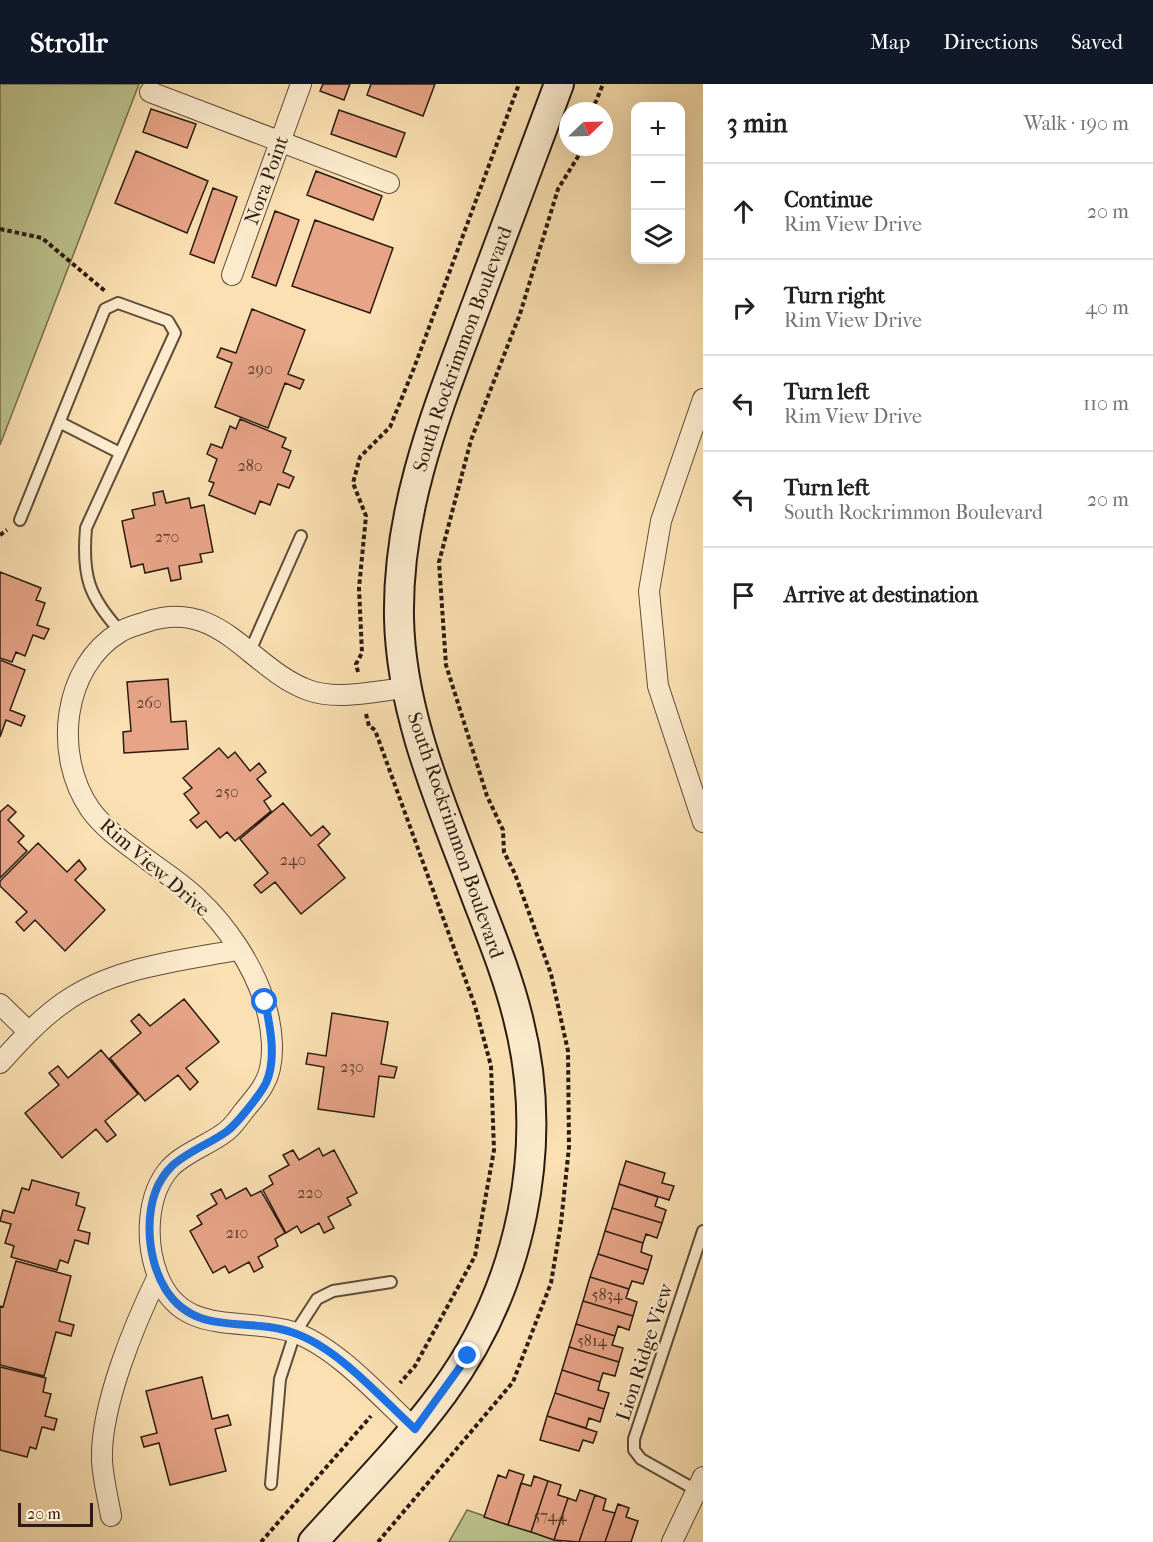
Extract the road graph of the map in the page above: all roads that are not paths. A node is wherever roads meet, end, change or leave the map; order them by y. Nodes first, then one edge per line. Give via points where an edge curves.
1 (301, 84) edge
2 (559, 84) edge
3 (150, 92) dead end
4 (281, 140) junction
5 (389, 183) dead end
6 (232, 275) dead end
7 (703, 399) edge
8 (61, 423) junction
9 (120, 453) junction
10 (20, 520) dead end
11 (301, 537) dead end
12 (120, 631) junction
13 (250, 651) junction
14 (406, 688) junction
15 (703, 822) edge
16 (237, 950) junction
17 (0, 1004) edge
18 (29, 1032) junction
19 (0, 1063) edge
20 (703, 1231) edge
21 (158, 1276) junction
22 (391, 1282) dead end
23 (294, 1333) junction
24 (415, 1429) junction
25 (271, 1484) dead end
26 (699, 1484) edge
27 (111, 1516) dead end
28 (313, 1542) edge
29 (672, 1542) edge

1 - 4 street, Nora Point
2 - 14 main road, South Rockrimmon Boulevard via 426,440 408,511 399,590
3 - 4 street
4 - 5 street
4 - 6 street, Nora Point
7 - 15 street via 661,521 649,591 658,686
8 - 9 lane
8 - 9 lane via 105,309 118,303 168,321 175,333
8 - 10 lane
9 - 12 lane via 86,528 83,556 88,585 100,609
11 - 13 lane
12 - 13 street, Rim View Drive via 154,620 195,617 217,627
12 - 16 street, Rim View Drive via 85,667 73,691 68,721 76,781 90,809 114,834 199,899
13 - 14 street, Rim View Drive via 284,680 312,692 340,695
14 - 24 main road, South Rockrimmon Boulevard via 414,723 515,1007 527,1062 531,1111 525,1200 504,1278 468,1356
16 - 18 street via 99,982 65,1002
16 - 21 street, Rim View Drive via 265,1002 271,1054 266,1082 228,1131 171,1166 159,1185 150,1214 150,1240
17 - 18 street
18 - 19 street
20 - 26 lane, Lion Ridge View via 634,1439 634,1450 641,1459
21 - 23 street, Rim View Drive via 172,1299 192,1316 214,1323 254,1324
21 - 27 street via 112,1396 104,1436 102,1461
22 - 23 lane via 333,1291 317,1299
23 - 24 street, Rim View Drive via 327,1350
23 - 25 lane via 280,1379
24 - 28 main road, South Rockrimmon Boulevard
26 - 29 street

